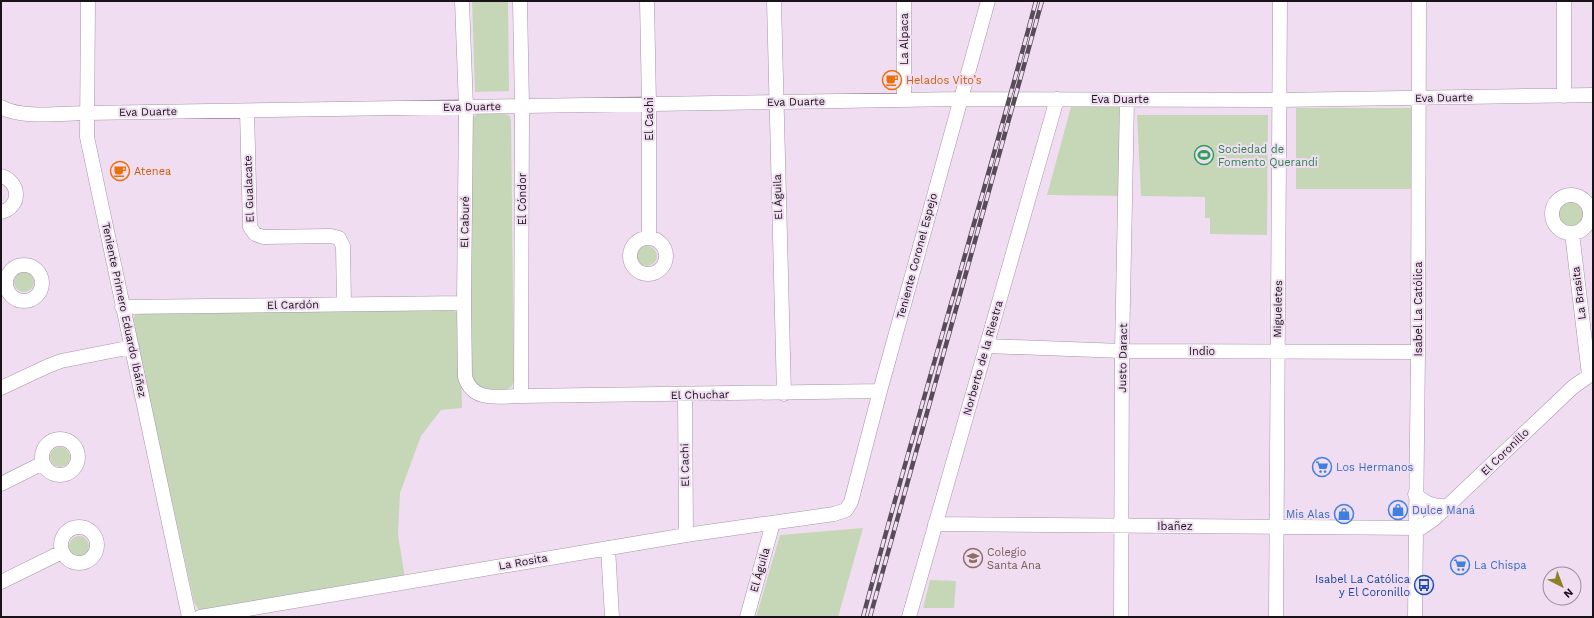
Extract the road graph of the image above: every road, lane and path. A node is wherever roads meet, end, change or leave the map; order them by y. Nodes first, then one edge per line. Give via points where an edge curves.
1 (88, 1) edge
2 (462, 1) edge
3 (520, 1) edge
4 (647, 1) edge
5 (774, 1) edge
6 (904, 1) edge
7 (988, 1) edge
8 (1280, 1) edge
9 (1419, 1) edge
10 (1564, 1) edge
11 (1593, 95) edge
12 (1564, 96) junction
13 (960, 99) junction
14 (1057, 99) junction
15 (1419, 99) junction
16 (904, 100) junction
17 (1127, 100) junction
18 (1280, 100) junction
19 (776, 102) junction
20 (649, 104) junction
21 (522, 106) junction
22 (1, 107) edge
23 (466, 107) junction
24 (247, 111) junction
25 (87, 113) junction
26 (1, 176) edge
27 (1, 212) edge
28 (1572, 233) dead end
29 (649, 237) dead end
30 (464, 303) junction
31 (344, 304) junction
32 (122, 307) junction
33 (986, 346) junction
34 (132, 347) junction
35 (1122, 351) junction
36 (1278, 351) junction
37 (1418, 352) junction
38 (1591, 374) edge
39 (1, 388) edge
40 (880, 391) junction
41 (784, 394) junction
42 (685, 395) junction
43 (521, 396) junction
44 (43, 463) dead end
45 (1, 484) edge
46 (1416, 494) junction
47 (1448, 506) junction
48 (846, 510) joint
49 (773, 523) junction
50 (935, 524) junction
51 (1122, 526) junction
52 (1276, 527) junction
53 (1415, 528) junction
54 (686, 535) junction
55 (608, 548) junction
56 (62, 552) dead end
57 (1, 582) edge
58 (188, 617) edge
59 (200, 617) edge
60 (612, 617) edge
61 (747, 617) edge
62 (909, 617) edge
63 (1121, 617) edge
64 (1276, 617) edge
65 (1415, 617) edge

1 - 25 street, Teniente Primero Eduardo Ibáñez
2 - 23 street, El Caburé
3 - 21 street, El Cóndor
4 - 20 street, El Cachi
5 - 19 street, El Águila
6 - 16 street, La Alpaca
7 - 13 street, Teniente Coronel Espejo
8 - 18 street, Migueletes
9 - 15 street, Isabel La Católica
10 - 12 street
11 - 12 street, Eva Duarte
12 - 15 street, Eva Duarte
13 - 14 street, Eva Duarte
13 - 16 street, Eva Duarte
13 - 40 street, Teniente Coronel Espejo
14 - 17 street, Eva Duarte
14 - 33 street, Norberto de la Riestra
15 - 18 street, Eva Duarte
15 - 37 street, Isabel La Católica
16 - 19 street, Eva Duarte
17 - 18 street, Eva Duarte
17 - 35 street, Justo Daract
18 - 36 street, Migueletes
19 - 20 street, Eva Duarte
19 - 41 street, El Águila
20 - 21 street, Eva Duarte
20 - 29 street, El Cachi
21 - 23 street, Eva Duarte
21 - 43 street, El Cóndor
22 - 25 street, Eva Duarte via 20,114
23 - 24 street, Eva Duarte
23 - 30 street, El Caburé
24 - 25 street, Eva Duarte
24 - 31 street, El Gualacate via 250,227 255,234 264,237 339,238 343,246
25 - 32 street, Teniente Primero Eduardo Ibáñez via 87,137
26 - 27 street via 11,180 16,197 9,208
28 - 38 street, La Brasita
30 - 31 street, El Cardón
30 - 43 street, El Caburé via 468,384 477,394 485,396
31 - 32 street, El Cardón
32 - 34 street, Teniente Primero Eduardo Ibáñez
33 - 35 street, Indio
33 - 50 street, Norberto de la Riestra
34 - 39 street via 48,366
34 - 58 street, Teniente Primero Eduardo Ibáñez
35 - 36 street, Indio
35 - 51 street, Justo Daract
36 - 37 street, Indio
36 - 52 street, Migueletes
37 - 46 street, Isabel La Católica
38 - 47 street, El Coronillo via 1573,387
40 - 41 street, El Chuchar
40 - 48 street, Teniente Coronel Espejo via 852,502
41 - 42 street, El Chuchar
42 - 43 street, El Chuchar
42 - 54 street, El Cachi
44 - 45 street
46 - 47 street via 1424,503 1436,507
46 - 53 street, Isabel La Católica
47 - 53 street, El Coronillo via 1427,525
48 - 49 street, La Rosita
49 - 54 street, La Rosita
49 - 61 street, El Águila
50 - 51 street, Ibañez
50 - 62 street, Norberto de la Riestra
51 - 52 street, Ibañez
51 - 63 street, Justo Daract
52 - 53 street, Ibañez
52 - 64 street, Migueletes
53 - 65 street, Isabel La Católica
54 - 55 street, La Rosita
55 - 59 street, La Rosita
55 - 60 street
56 - 57 street

